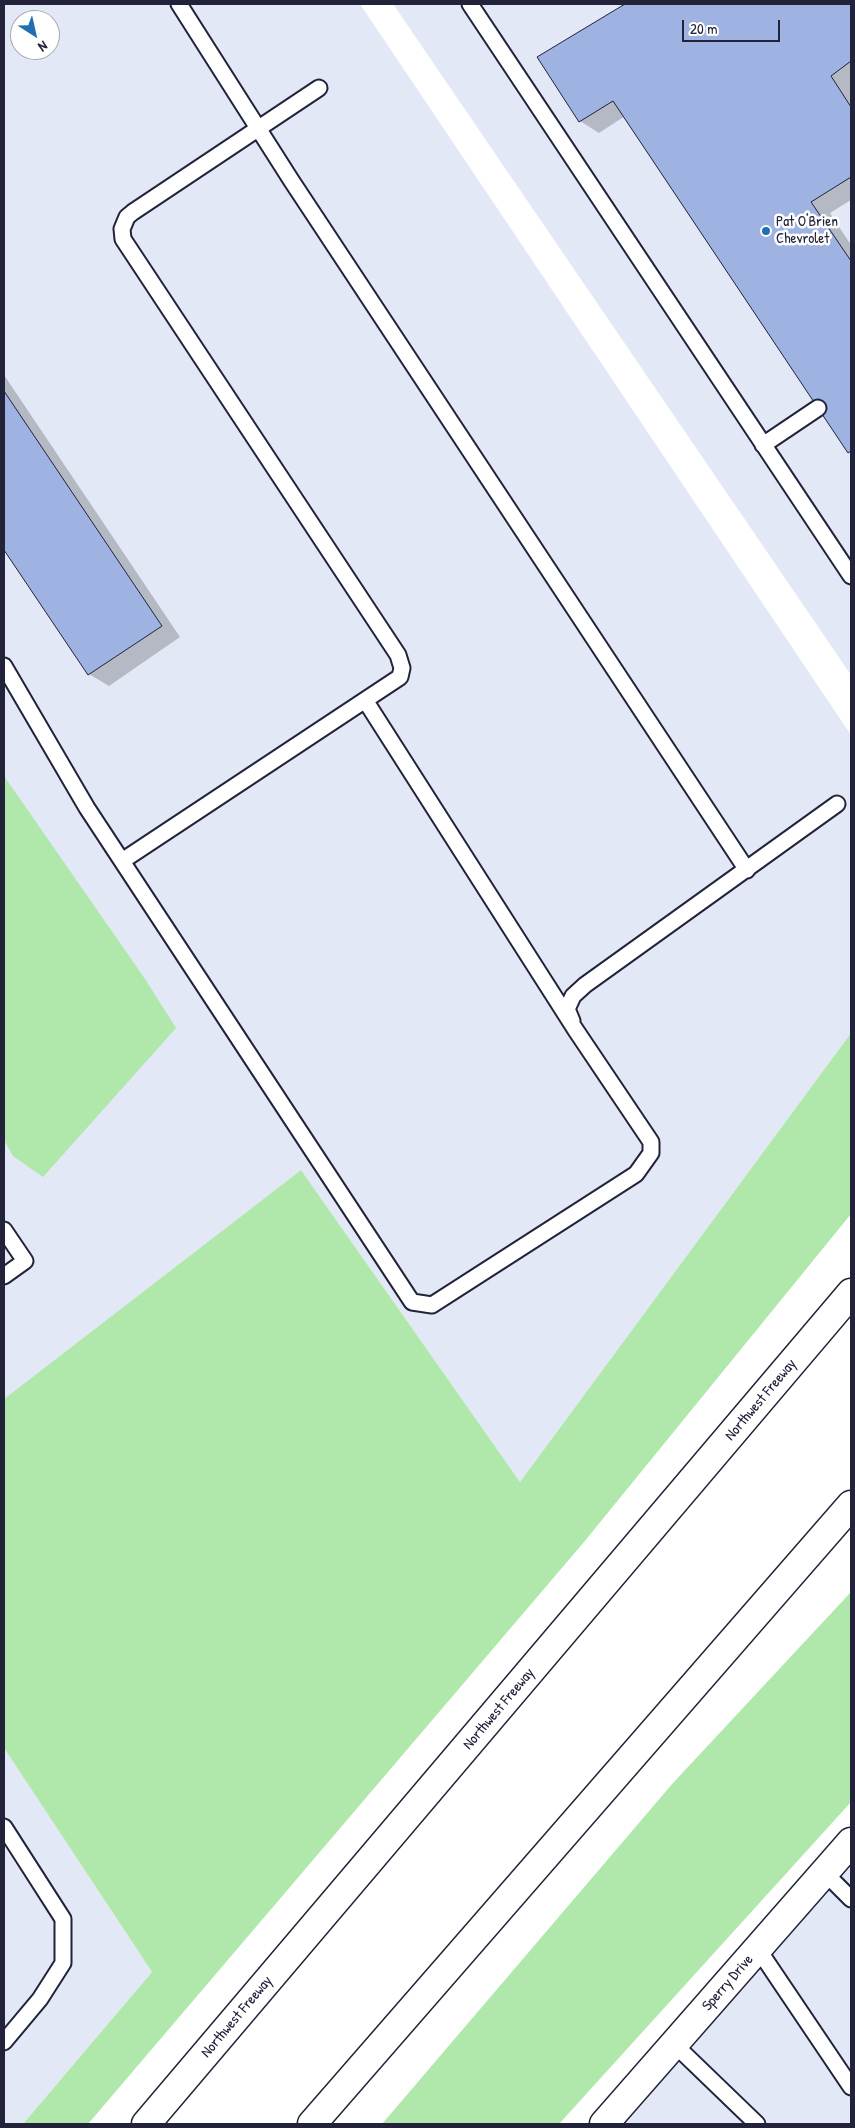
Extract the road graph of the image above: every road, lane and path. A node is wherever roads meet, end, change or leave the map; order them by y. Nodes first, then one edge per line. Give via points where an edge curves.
1 (180, 4) edge
2 (478, 7) edge
3 (319, 88) dead end
4 (258, 128) junction
5 (818, 408) dead end
6 (763, 445) junction
7 (851, 576) edge
8 (4, 666) edge
9 (365, 700) junction
10 (837, 804) dead end
11 (122, 862) junction
12 (747, 870) junction
13 (575, 1029) junction
14 (4, 1230) edge
15 (4, 1276) edge
16 (851, 1293) edge
17 (851, 1505) edge
18 (4, 1827) edge
19 (851, 1842) edge
20 (825, 1873) junction
21 (851, 1900) edge
22 (758, 1948) junction
23 (4, 2042) edge
24 (674, 2044) junction
25 (851, 2087) edge
26 (146, 2124) edge
27 (312, 2124) edge
28 (604, 2124) edge
29 (757, 2124) edge

1 - 4 lane
2 - 6 lane
3 - 4 lane
4 - 9 lane via 127,217 122,229 123,239 398,655 402,668 400,677
4 - 12 lane
5 - 6 lane
6 - 7 lane
8 - 11 lane via 86,808
9 - 11 lane
9 - 13 lane
10 - 12 lane
11 - 13 lane via 412,1302 432,1305 442,1300 636,1174 652,1153 650,1142
12 - 13 lane via 573,996 567,1010
14 - 15 lane via 25,1261
16 - 26 main road, Northwest Freeway
17 - 27 main road
18 - 23 lane via 63,1919 63,1963 40,1999
19 - 20 main road, Sperry Drive
20 - 21 lane
20 - 22 main road, Sperry Drive
22 - 24 main road, Sperry Drive
22 - 25 lane
24 - 28 main road, Sperry Drive
24 - 29 lane

